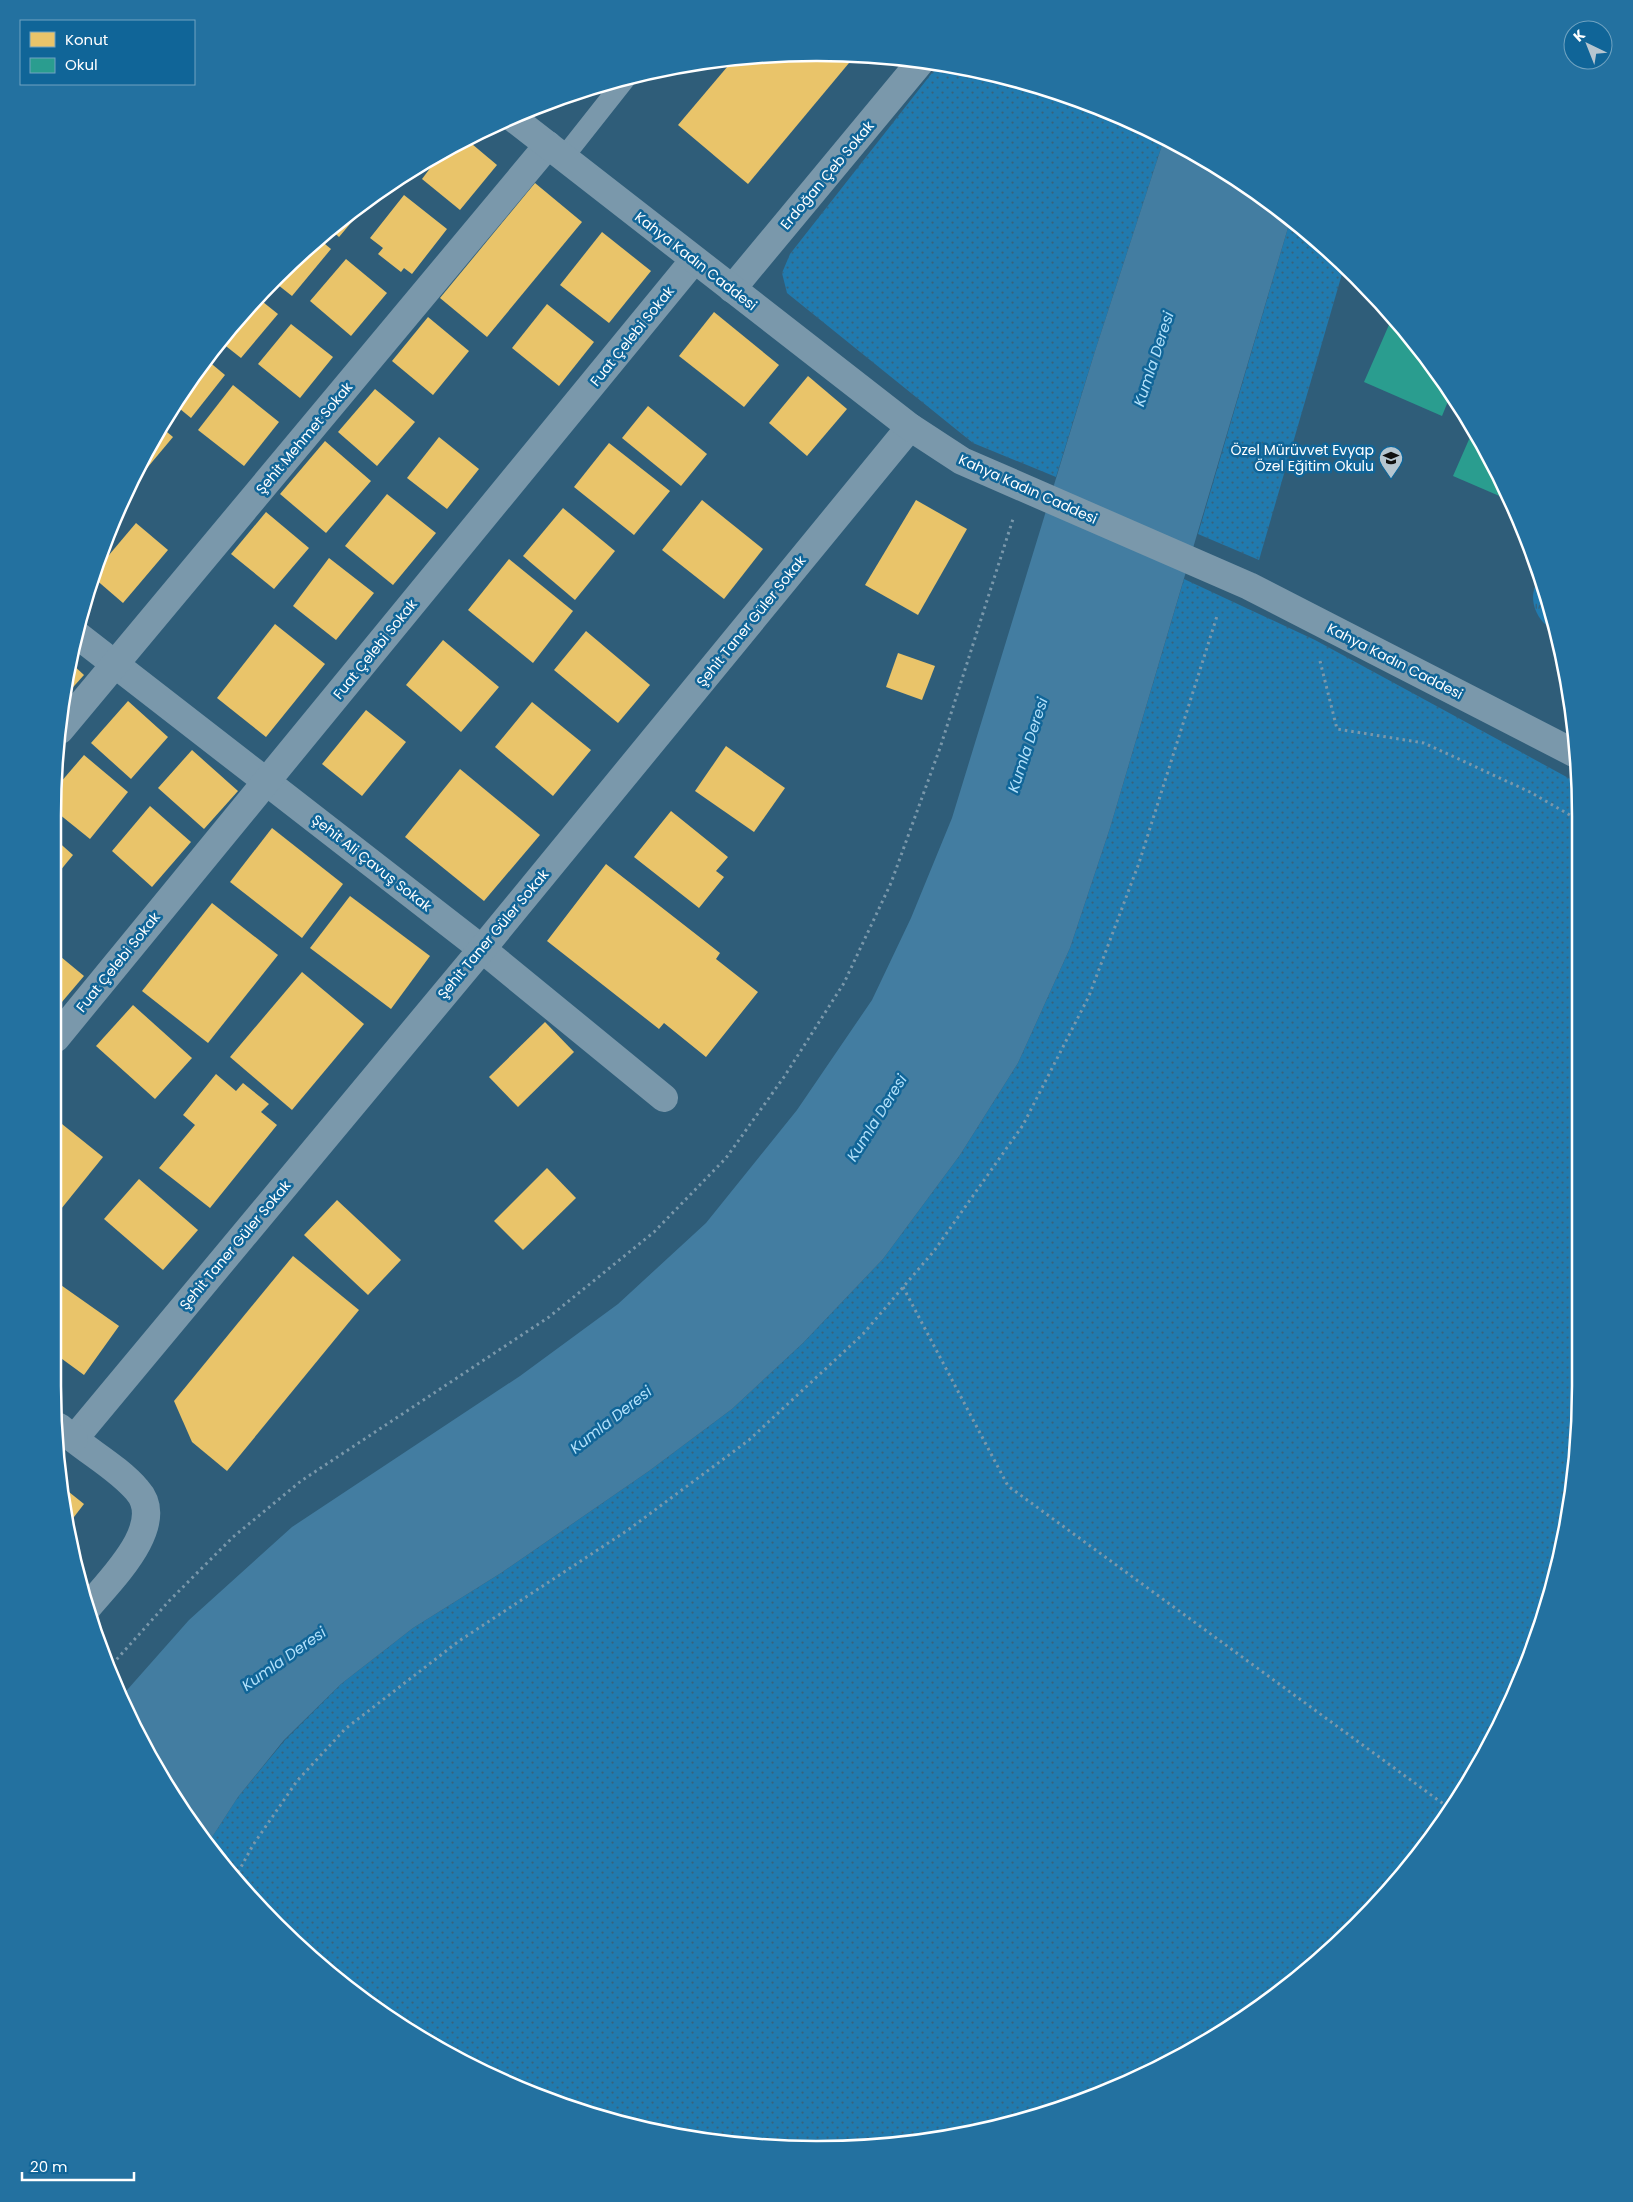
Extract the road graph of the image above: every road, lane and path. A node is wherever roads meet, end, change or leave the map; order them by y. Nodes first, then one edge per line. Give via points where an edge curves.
1 (915, 68) edge
2 (616, 88) edge
3 (519, 123) edge
4 (556, 151) junction
5 (694, 260) junction
6 (732, 289) junction
7 (910, 427) junction
8 (1216, 616) dead end
9 (83, 639) edge
10 (1319, 658) dead end
11 (115, 664) junction
12 (68, 721) edge
13 (1568, 750) edge
14 (266, 782) junction
15 (1572, 816) edge
16 (482, 948) junction
17 (61, 1032) edge
18 (664, 1098) dead end
19 (903, 1287) junction
20 (66, 1433) edge
21 (93, 1601) edge
22 (1444, 1805) edge
23 (238, 1870) edge

1 - 6 street, Erdoğan Çeb Sokak
2 - 4 lane
3 - 4 street, Kahya Kadın Caddesi
4 - 5 street, Kahya Kadın Caddesi
4 - 11 street, Şehit Mehmet Sokak
5 - 6 street, Kahya Kadın Caddesi
5 - 14 street, Fuat Çelebi Sokak
6 - 7 street, Kahya Kadın Caddesi
7 - 13 street, Kahya Kadın Caddesi via 962,461 1249,586
7 - 16 street, Şehit Taner Güler Sokak
8 - 19 path via 1139,863 1089,996 1023,1125 934,1251
9 - 11 street, Şehit Ali Çavuş Sokak
10 - 15 path via 1337,729 1424,744 1530,792
11 - 12 street, Şehit Mehmet Sokak
11 - 14 street, Şehit Ali Çavuş Sokak
14 - 16 street, Şehit Ali Çavuş Sokak
14 - 17 street, Fuat Çelebi Sokak
16 - 18 street, Şehit Ali Çavuş Sokak
16 - 20 street, Şehit Taner Güler Sokak
19 - 22 path via 1008,1486
19 - 23 path via 863,1334 749,1440 628,1530 459,1641 345,1729 297,1781
20 - 21 street via 138,1490 146,1511 141,1537 132,1553

